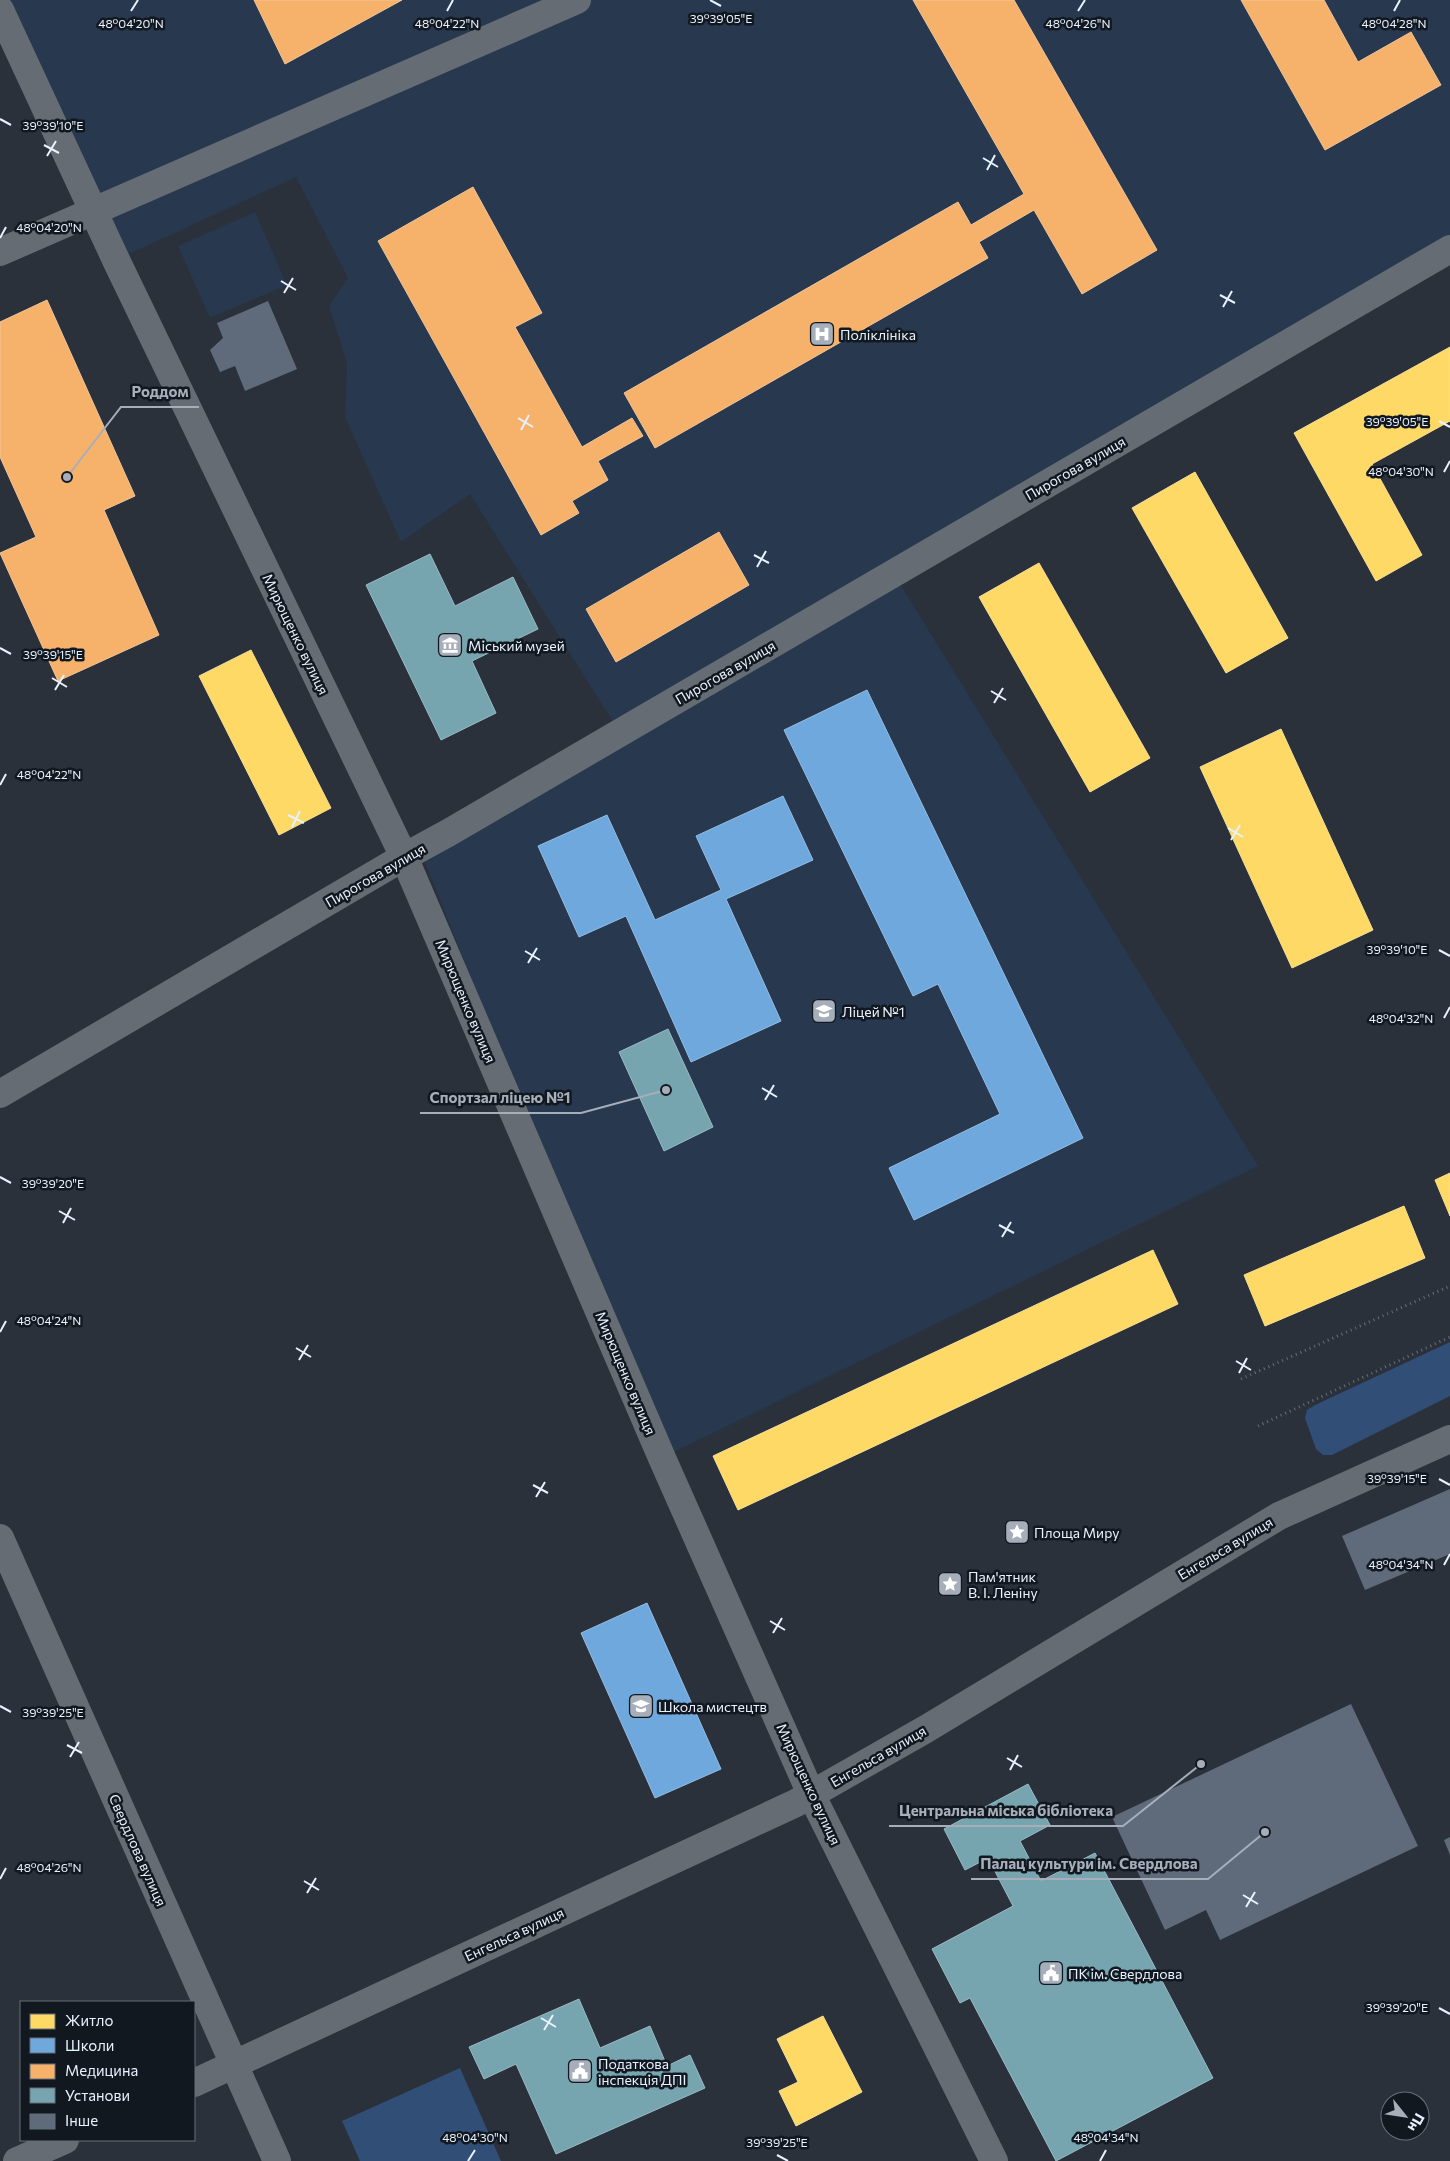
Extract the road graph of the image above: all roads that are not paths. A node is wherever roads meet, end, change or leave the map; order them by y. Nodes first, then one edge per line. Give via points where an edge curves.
1 (577, 0) edge
2 (0, 10) edge
3 (94, 212) junction
4 (1450, 249) edge
5 (0, 252) edge
6 (404, 856) junction
7 (0, 1094) edge
8 (1450, 1439) edge
9 (0, 1538) edge
10 (811, 1794) junction
11 (234, 2065) junction
12 (195, 2082) edge
13 (63, 2141) edge
14 (17, 2161) edge
15 (277, 2161) edge
16 (994, 2161) edge

1 - 3 street
2 - 3 street, Мирющенко вулиця
3 - 5 street
3 - 6 street, Мирющенко вулиця
4 - 6 street, Пирогова вулиця
6 - 7 street, Пирогова вулиця
6 - 10 street, Мирющенко вулиця via 662,1458
8 - 10 street, Енгельса вулиця via 1279,1516 926,1729
9 - 11 street, Свердлова вулиця
10 - 11 street, Енгельса вулиця
10 - 16 street, Мирющенко вулиця
11 - 12 street, Енгельса вулиця
11 - 15 street, Свердлова вулиця
13 - 14 street

